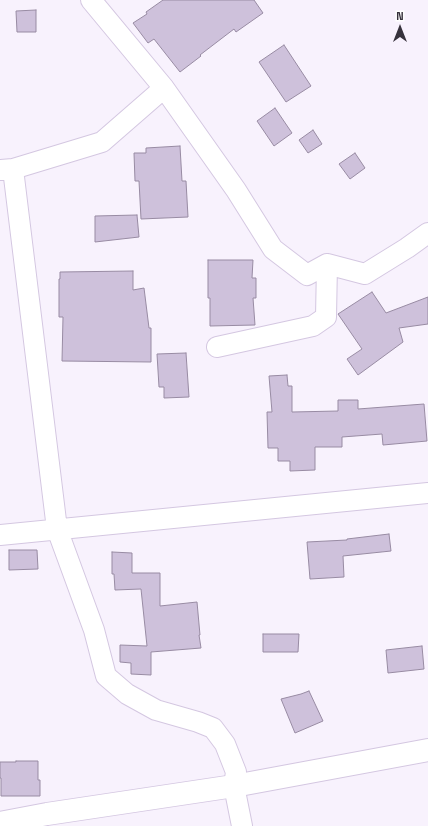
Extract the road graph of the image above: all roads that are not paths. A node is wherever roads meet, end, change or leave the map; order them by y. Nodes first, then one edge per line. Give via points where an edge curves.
1 (91, 0) edge
2 (164, 88) junction
3 (7, 170) edge
4 (428, 233) edge
5 (327, 264) junction
6 (217, 347) dead end
7 (428, 493) edge
8 (58, 530) junction
9 (0, 536) edge
10 (428, 750) edge
11 (234, 786) junction
12 (48, 820) edge
13 (0, 823) edge
14 (242, 826) edge

1 - 2 street
2 - 3 street via 102,142
2 - 5 street via 236,190 273,249 307,275
3 - 8 street
4 - 5 street via 365,274
5 - 6 street via 326,317 313,326
7 - 8 street
8 - 9 street
8 - 11 street via 94,630 106,676 127,694 156,710 214,728 225,744 236,772
10 - 11 street
11 - 12 street
11 - 14 street
12 - 13 street

